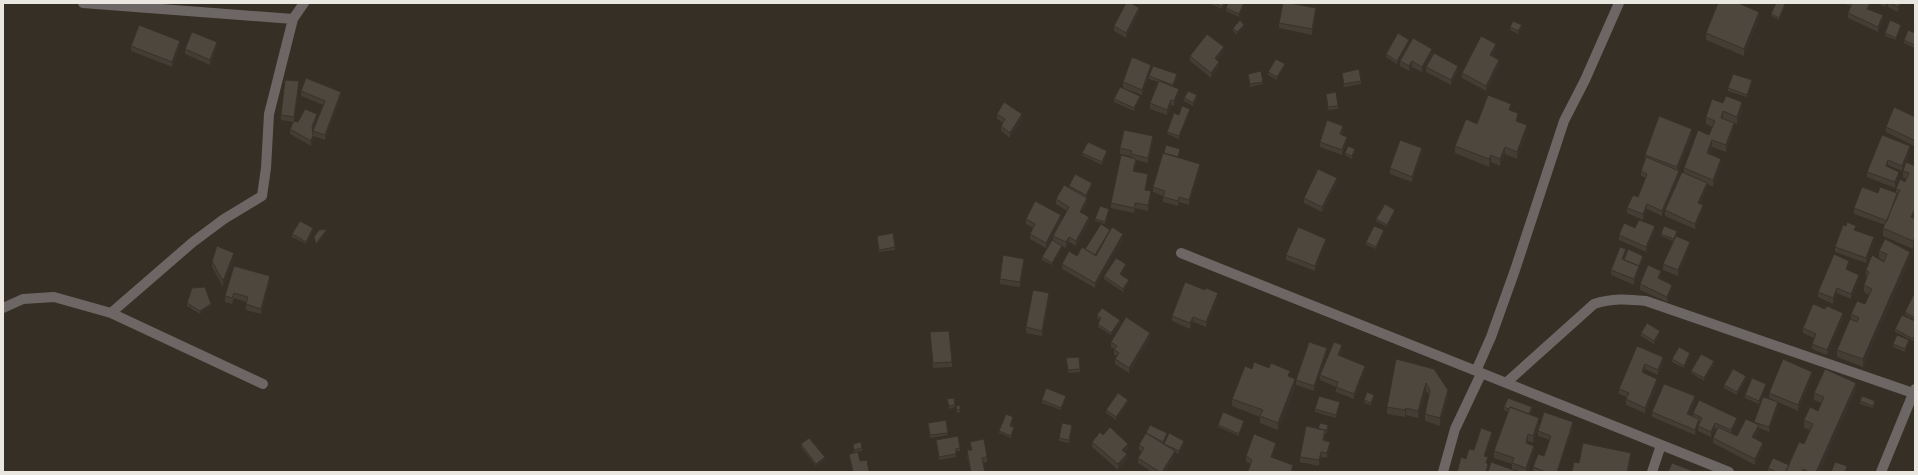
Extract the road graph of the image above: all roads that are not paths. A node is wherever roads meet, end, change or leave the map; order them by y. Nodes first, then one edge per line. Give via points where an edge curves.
1 (83, 3) edge
2 (304, 3) edge
3 (1619, 3) edge
4 (293, 19) junction
5 (1181, 253) dead end
6 (3, 308) edge
7 (111, 314) junction
8 (1479, 372) junction
9 (1506, 383) junction
10 (263, 384) dead end
11 (1914, 391) edge
12 (1661, 445) junction
13 (1443, 472) edge
14 (1652, 472) edge
15 (1729, 472) edge
16 (1881, 472) edge

1 - 4 street
2 - 4 street
3 - 8 street via 1564,121 1516,270
4 - 7 street via 269,114 262,196 193,242
5 - 8 street
6 - 7 street via 23,299 54,297
7 - 10 street
8 - 9 street
8 - 13 street via 1456,429
9 - 11 street via 1594,304 1624,298 1646,301
9 - 12 street
11 - 16 street
12 - 14 street
12 - 15 street

